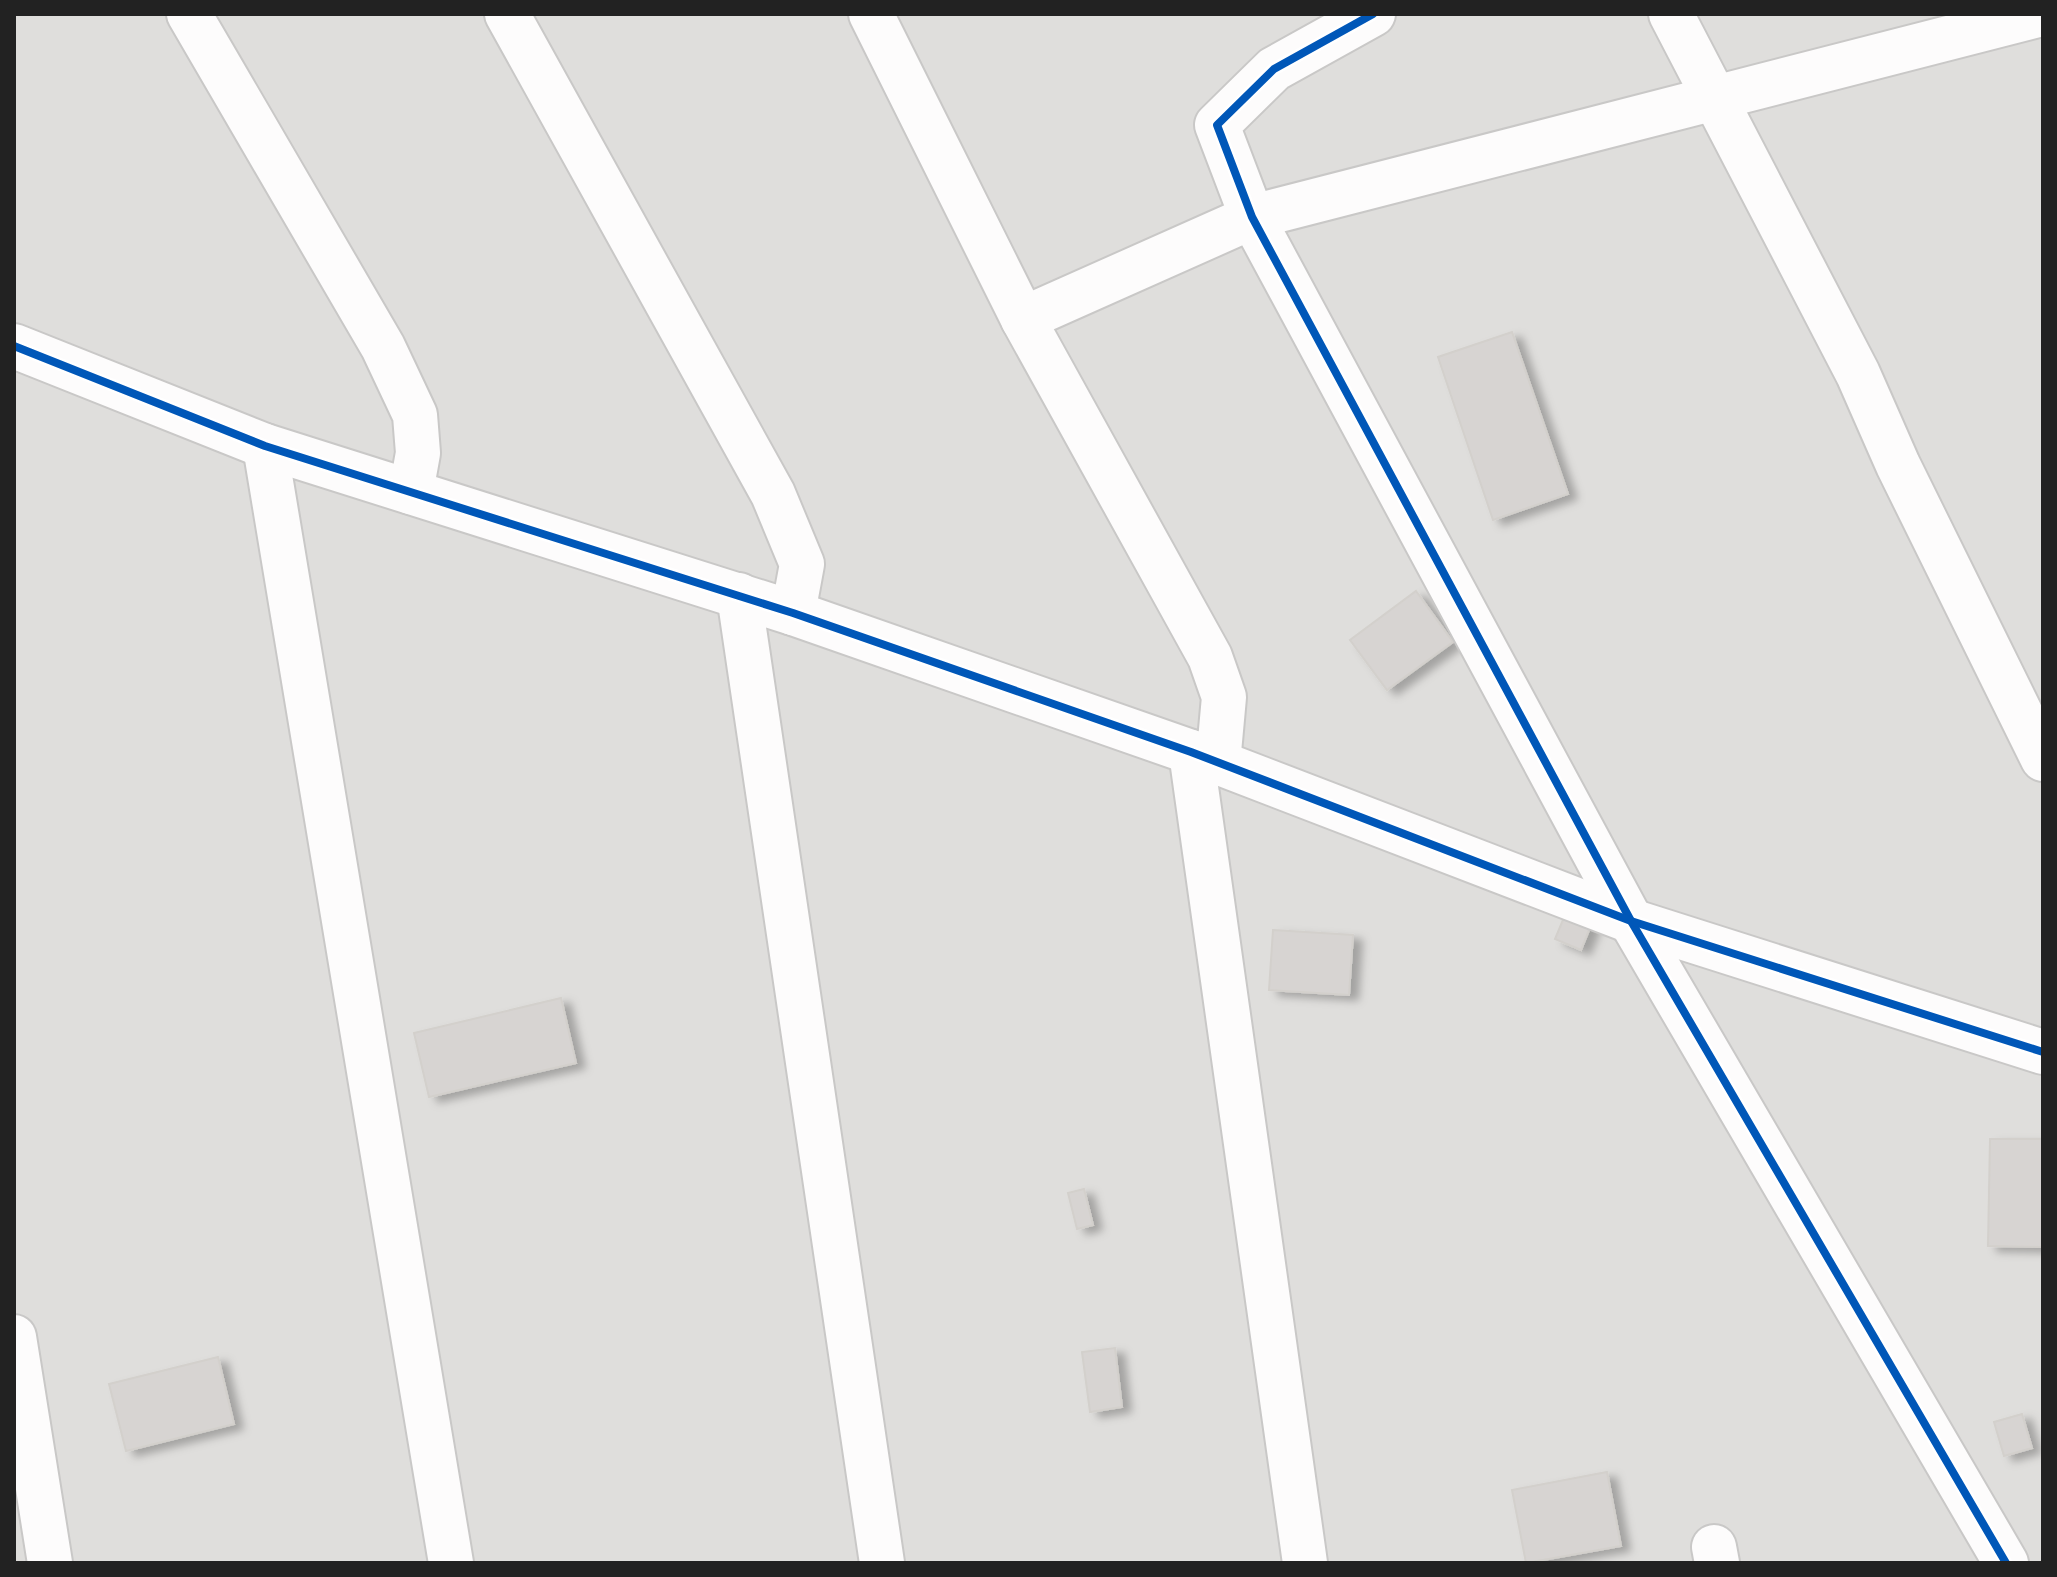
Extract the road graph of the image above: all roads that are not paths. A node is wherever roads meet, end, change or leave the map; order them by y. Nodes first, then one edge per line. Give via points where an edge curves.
1 (189, 14) edge
2 (507, 14) edge
3 (871, 14) edge
4 (1373, 14) edge
5 (1671, 14) edge
6 (2042, 14) edge
7 (1716, 97) junction
8 (1252, 217) junction
9 (1023, 319) junction
10 (14, 346) edge
11 (265, 446) junction
12 (411, 492) junction
13 (739, 595) junction
14 (793, 613) junction
15 (1205, 758) junction
16 (2043, 759) edge
17 (1631, 921) junction
18 (2043, 1052) edge
19 (14, 1337) edge
20 (50, 1563) edge
21 (451, 1563) edge
22 (882, 1563) edge
23 (1305, 1563) edge
24 (2006, 1563) edge

1 - 12 street via 383,347 415,415 418,453
2 - 14 street via 773,494 802,564
3 - 9 street
4 - 8 street via 1274,69 1217,125
5 - 7 street
6 - 7 street
7 - 8 street
7 - 16 street via 1858,374
8 - 9 street
8 - 17 street
9 - 15 street via 1210,657 1224,697
10 - 11 street
11 - 12 street
11 - 21 street
12 - 13 street
13 - 14 street
13 - 22 street
14 - 15 street
15 - 17 street
15 - 23 street
17 - 18 street
17 - 24 street
19 - 20 street

